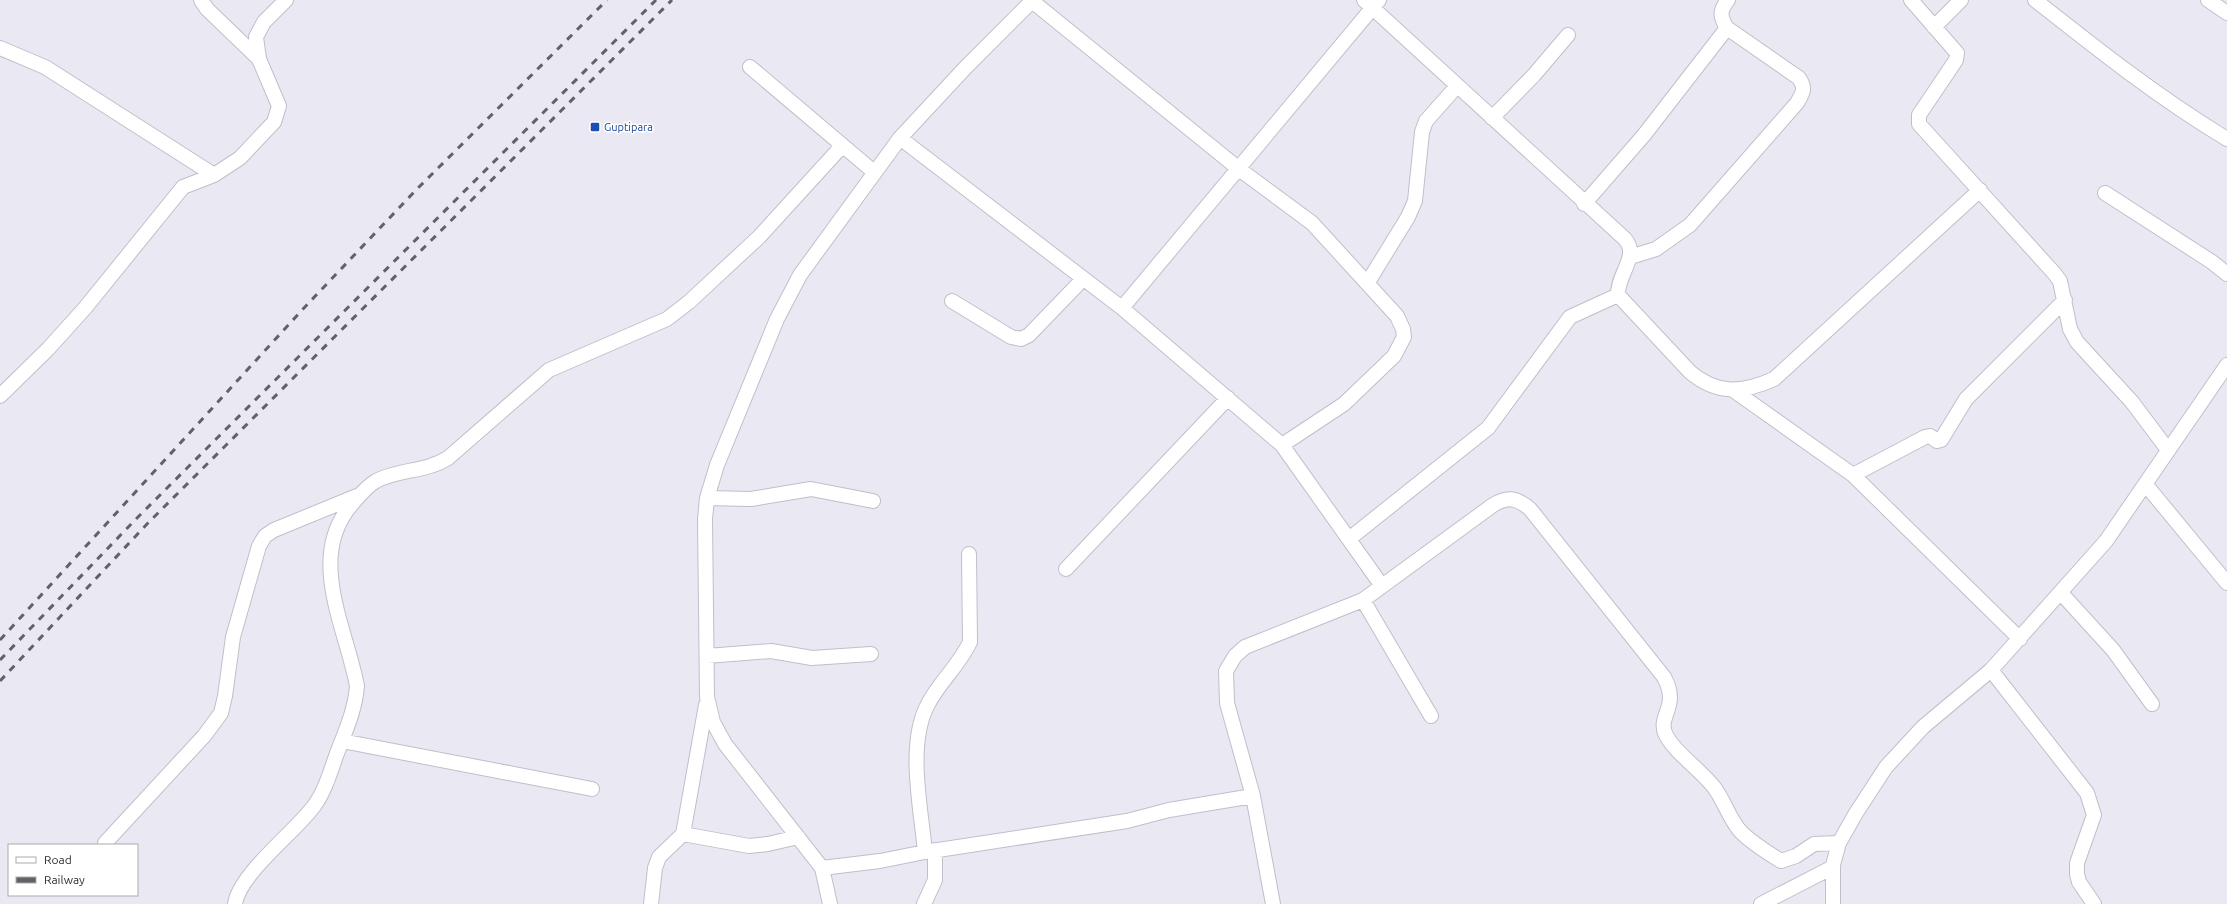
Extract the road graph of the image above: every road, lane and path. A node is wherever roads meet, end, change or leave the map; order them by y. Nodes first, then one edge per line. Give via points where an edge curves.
1 (201, 0) edge
2 (286, 0) edge
3 (1728, 0) edge
4 (1911, 0) edge
5 (1961, 0) edge
6 (2035, 0) edge
7 (2208, 0) edge
8 (1032, 1) edge
9 (1372, 3) edge
10 (2227, 13) edge
11 (1934, 27) junction
12 (1727, 28) junction
13 (1568, 35) dead end
14 (0, 48) edge
15 (259, 59) junction
16 (750, 66) dead end
17 (1457, 86) junction
18 (1492, 118) junction
19 (900, 138) junction
20 (2227, 139) edge
21 (842, 146) junction
22 (1238, 169) junction
23 (874, 172) junction
24 (214, 175) junction
25 (1980, 190) junction
26 (2105, 193) dead end
27 (1584, 204) junction
28 (1630, 257) junction
29 (2227, 274) edge
30 (1083, 279) junction
31 (1368, 282) junction
32 (1618, 295) junction
33 (2065, 300) junction
34 (952, 301) dead end
35 (1122, 308) junction
36 (2227, 365) edge
37 (1733, 390) junction
38 (0, 396) edge
39 (1228, 398) junction
40 (1282, 445) junction
41 (2168, 450) junction
42 (1853, 475) junction
43 (2146, 485) junction
44 (361, 494) junction
45 (707, 498) junction
46 (873, 501) dead end
47 (1349, 539) junction
48 (969, 554) dead end
49 (1066, 569) dead end
50 (2227, 583) edge
51 (1382, 586) junction
52 (2061, 593) junction
53 (1362, 600) junction
54 (2020, 639) junction
55 (871, 654) dead end
56 (707, 656) junction
57 (1991, 670) junction
58 (707, 697) junction
59 (2152, 704) dead end
60 (1431, 716) dead end
61 (342, 741) junction
62 (592, 789) dead end
63 (1253, 796) junction
64 (683, 834) junction
65 (798, 837) junction
66 (1840, 842) junction
67 (105, 843) dead end
68 (930, 851) junction
69 (822, 868) junction
70 (1833, 868) junction
71 (235, 904) edge
72 (651, 904) edge
73 (830, 904) edge
74 (924, 904) edge
75 (1273, 904) edge
76 (1761, 904) edge
77 (1833, 904) edge
78 (2094, 904) edge

1 - 15 street via 207,10
2 - 15 street via 258,30 256,44
3 - 12 street via 1721,12
4 - 11 street
5 - 11 street
6 - 20 street via 2122,69
7 - 10 street
8 - 19 street
8 - 22 street
9 - 17 street
9 - 22 street
11 - 25 street via 1954,48 1957,57 1919,116 1919,124
12 - 27 street via 1644,135
12 - 28 street via 1799,78 1804,85 1803,93 1690,225 1656,249
13 - 18 street
14 - 24 street via 45,67
15 - 24 street via 279,106 277,115 274,122 240,158
16 - 21 street
17 - 18 street
17 - 31 street via 1426,121 1422,132 1415,201
18 - 27 street
19 - 23 street
19 - 30 street
21 - 23 street
21 - 44 street via 750,246 667,319 549,370 448,458 428,468 388,476 375,482
22 - 31 street via 1312,223
22 - 35 street
23 - 45 street via 788,295 717,465
24 - 38 street via 190,184 176,194 85,308
25 - 33 street via 2054,273 2060,281
25 - 37 street via 1786,370 1761,385
26 - 29 street
27 - 28 street via 1628,244
28 - 32 street via 1620,278
30 - 34 street via 1029,335 1021,339 1010,337
30 - 35 street
31 - 40 street via 1397,316 1404,337 1400,345 1394,356 1344,404
32 - 37 street via 1690,372 1700,380
32 - 47 street via 1570,317 1488,428
33 - 41 street via 2070,329 2077,342 2132,402
33 - 42 street via 1966,399 1941,440 1925,437
35 - 39 street
36 - 41 street
37 - 42 street
39 - 40 street
39 - 49 street
40 - 47 street
41 - 43 street
42 - 54 street
43 - 50 street
43 - 52 street via 2106,542
44 - 61 street via 344,514 332,539 329,563 331,587 357,686 356,702
44 - 67 street via 265,536 255,555 234,632 221,713 204,736
45 - 46 street via 758,498 812,489
45 - 56 street
47 - 51 street
48 - 68 street via 970,642 928,705 918,735 916,754
51 - 53 street
51 - 66 street via 1493,505 1512,498 1520,501 1530,509 1664,677 1671,691 1665,732 1671,742 1716,789 1735,826 1781,861 1789,860 1814,844
52 - 54 street
52 - 59 street via 2113,650
53 - 60 street
53 - 63 street via 1245,647 1235,656 1226,671 1227,703
54 - 57 street
55 - 56 street via 812,658 771,651
56 - 58 street
57 - 66 street via 1902,748 1869,793
57 - 78 street via 2088,793 2094,815 2077,863 2077,874 2079,882
58 - 64 street
58 - 65 street via 713,722 725,744
61 - 62 street
61 - 71 street via 324,789 315,804 244,882
63 - 68 street via 1169,810 1127,821
63 - 75 street
64 - 65 street via 749,846
64 - 72 street via 658,858
65 - 69 street
66 - 70 street
68 - 69 street via 880,861
68 - 74 street via 935,880
69 - 73 street
70 - 76 street
70 - 77 street

